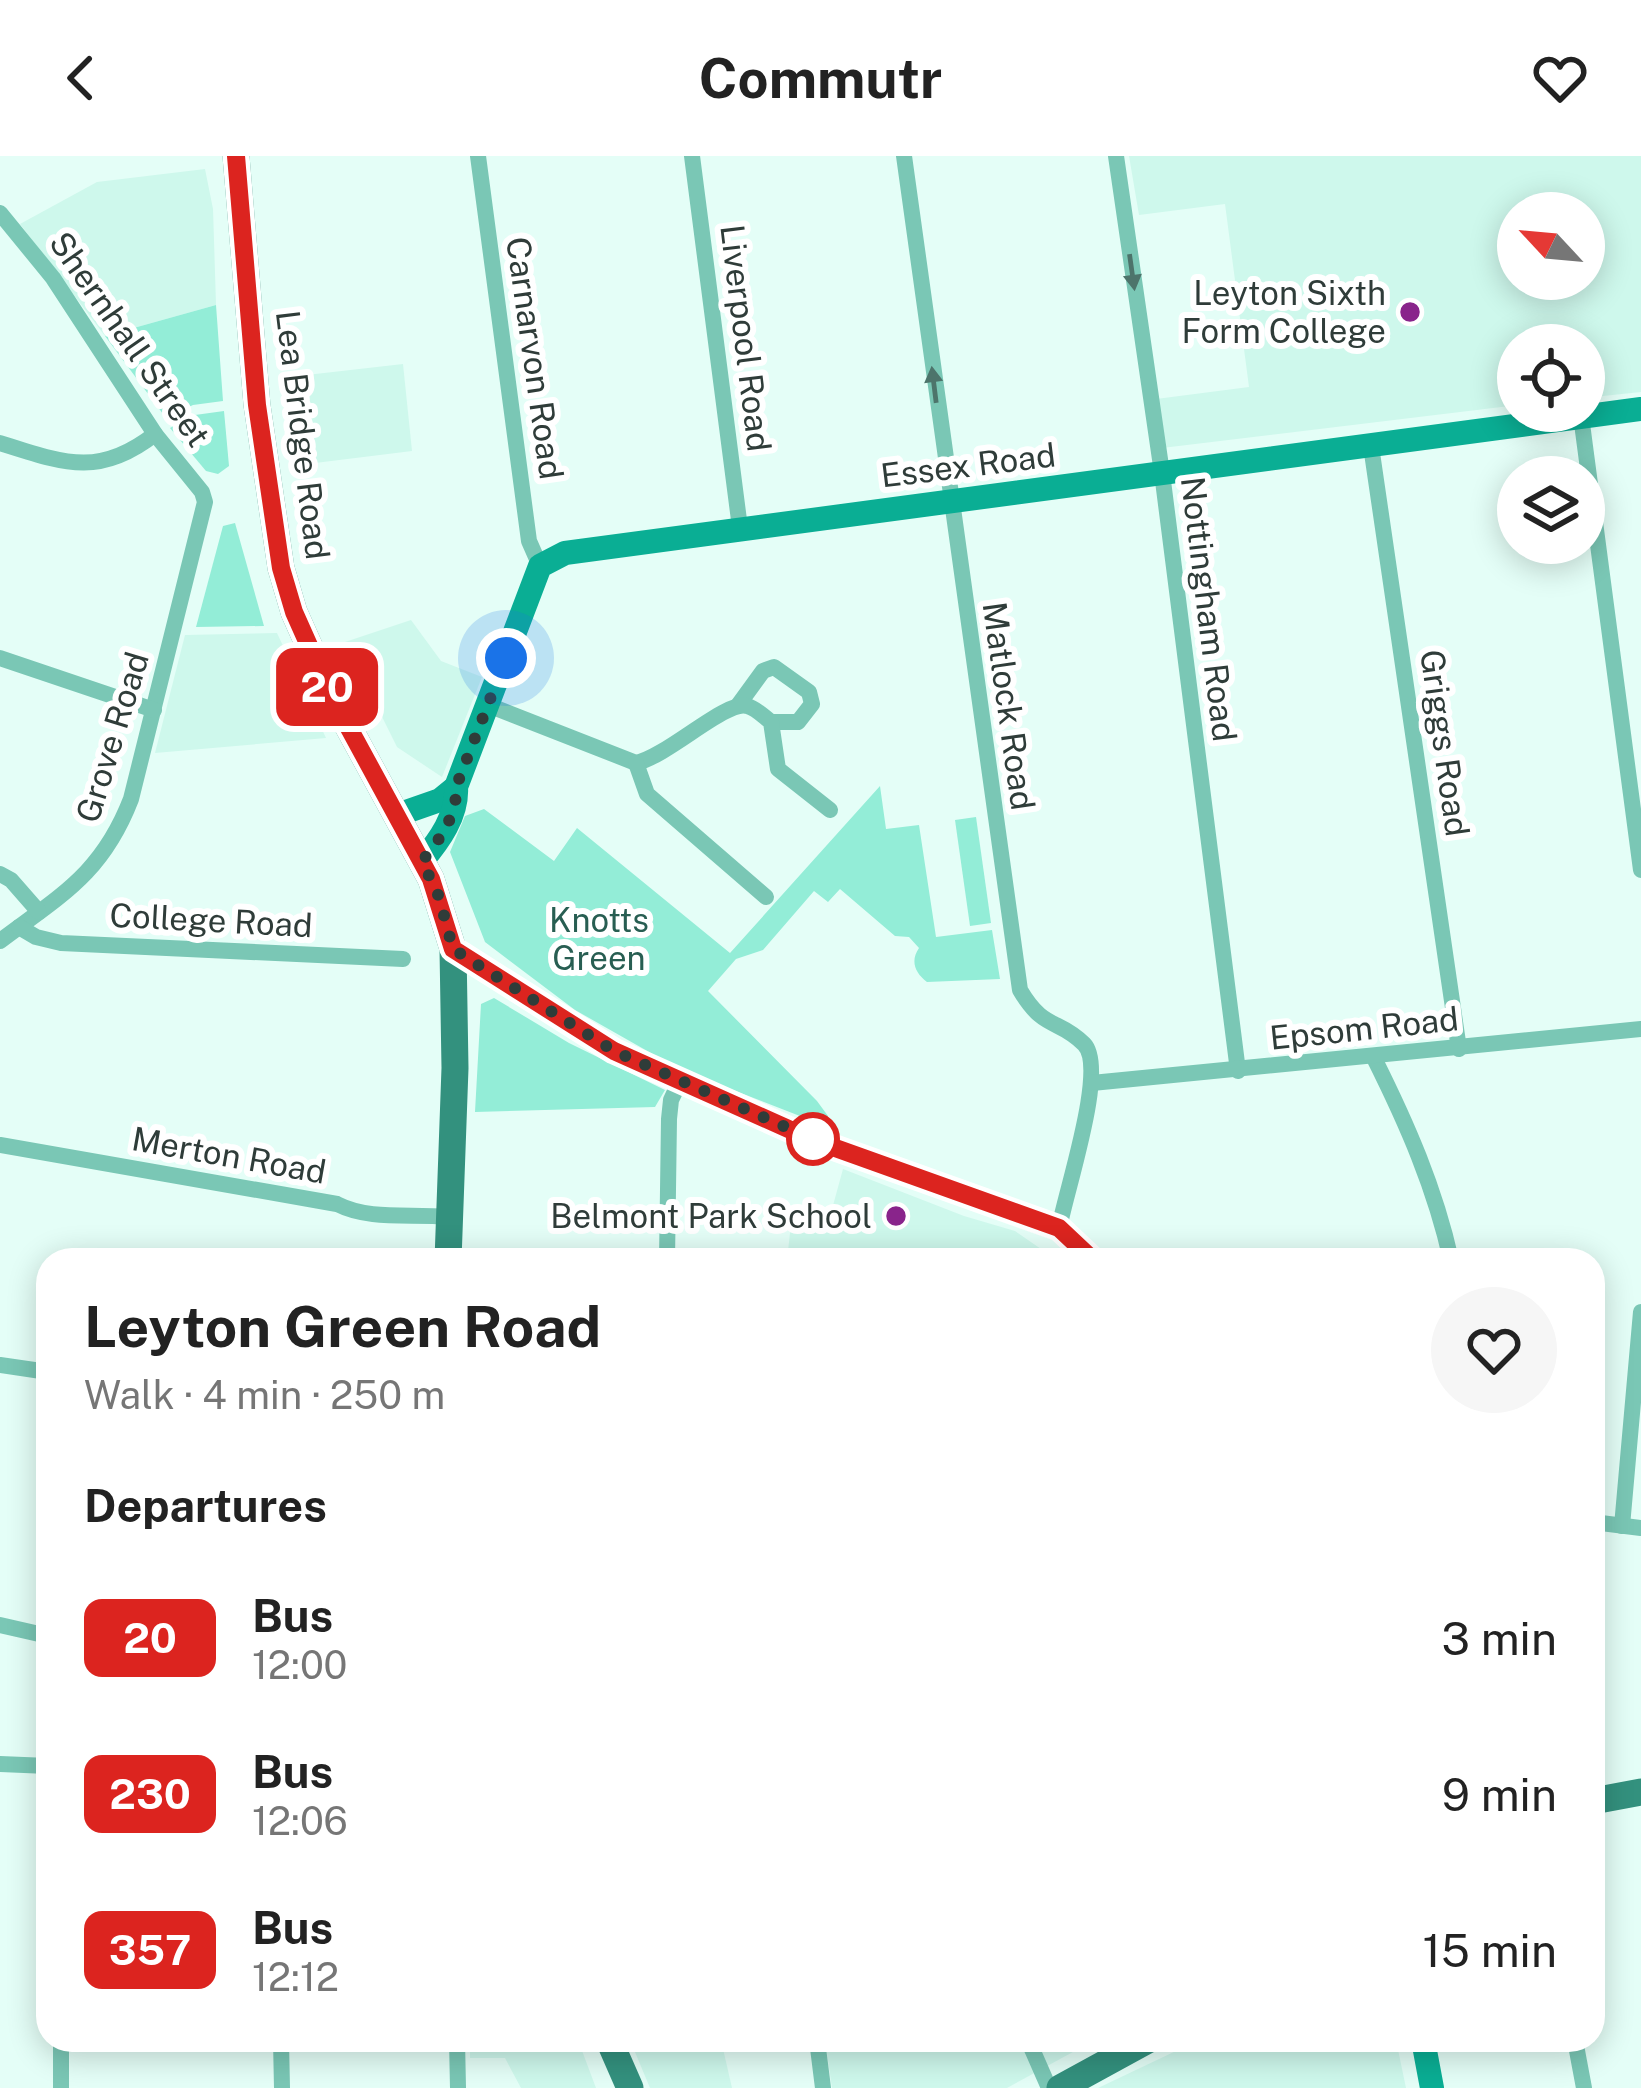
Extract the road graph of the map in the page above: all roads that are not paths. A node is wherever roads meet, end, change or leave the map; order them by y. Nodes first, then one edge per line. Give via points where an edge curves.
1 (236, 156) edge
2 (478, 156) edge
3 (692, 156) edge
4 (904, 156) edge
5 (1116, 156) edge
6 (0, 213) edge
7 (1641, 409) edge
8 (1605, 413) edge
9 (1497, 428) edge
10 (1583, 432) edge
11 (155, 434) junction
12 (0, 443) edge
13 (1371, 446) junction
14 (1162, 473) junction
15 (950, 501) junction
16 (205, 502) joint
17 (740, 528) junction
18 (540, 566) junction
19 (0, 658) edge
20 (740, 704) junction
21 (488, 705) junction
22 (154, 710) junction
23 (771, 722) junction
24 (636, 763) junction
25 (456, 787) junction
26 (830, 810) dead end
27 (397, 815) junction
28 (422, 861) junction
29 (1641, 870) edge
30 (0, 874) edge
31 (766, 897) dead end
32 (39, 913) junction
33 (19, 927) junction
34 (0, 941) edge
35 (453, 949) junction
36 (403, 958) dead end
37 (1641, 1029) edge
38 (1459, 1049) junction
39 (1374, 1058) junction
40 (1238, 1071) junction
41 (680, 1081) junction
42 (1092, 1083) junction
43 (0, 1145) edge
44 (448, 1217) junction
45 (1059, 1228) junction
46 (448, 1248) edge
47 (667, 1248) edge
48 (1080, 1248) edge
49 (1448, 1248) edge
50 (1641, 1312) edge
51 (0, 1365) edge
52 (36, 1370) edge
53 (1632, 1527) edge
54 (0, 1625) edge
55 (36, 1633) edge
56 (0, 1764) edge
57 (36, 1766) edge
58 (1641, 1792) edge
59 (1605, 1797) edge
60 (61, 2052) edge
61 (280, 2052) edge
62 (457, 2052) edge
63 (614, 2052) edge
64 (818, 2052) edge
65 (1033, 2052) edge
66 (1126, 2052) edge
67 (1425, 2052) edge
68 (1577, 2052) edge
69 (61, 2088) edge
70 (282, 2088) edge
71 (458, 2088) edge
72 (630, 2088) edge
73 (823, 2088) edge
74 (1049, 2088) edge
75 (1060, 2088) edge
76 (1432, 2088) edge
77 (1584, 2088) edge

1 - 27 main road, Lea Bridge Road via 257,405 281,568 331,695
2 - 18 street, Carnarvon Road via 529,541
3 - 17 street, Liverpool Road
15 -> 4 street, Matlock Road
5 -> 14 street, Nottingham Road
6 - 11 street, Shernhall Street via 53,278
7 - 8 street, Essex Road
9 - 13 street, Essex Road
10 - 29 street
11 - 12 street via 94,465
11 - 16 street, Shernhall Street
13 - 14 street, Essex Road
13 - 38 street, Griggs Road
14 - 15 street, Essex Road
14 - 40 street, Nottingham Road
15 - 17 street, Essex Road
15 - 42 street, Matlock Road via 1020,989 1041,1019 1084,1043
16 - 22 street, Grove Road
17 - 18 street, Essex Road via 565,553
18 - 21 street
19 - 22 street
20 - 23 street
20 - 23 street via 763,670 774,667 809,692 812,704 798,722
20 - 24 street
21 - 24 street
21 - 25 street
22 - 32 street, Grove Road via 116,838
23 - 26 street via 778,769
24 - 31 street via 646,794
25 - 27 street
25 - 28 street via 448,822
27 - 28 main road, Lea Bridge Road
28 - 35 main road, Lea Bridge Road
30 - 32 street
32 - 33 street, Grove Road
33 - 34 street, Grove Road
33 - 36 street, College Road via 61,943
35 - 41 street via 576,1029
35 - 44 main road, Lea Bridge Road
37 - 38 street, Epsom Road
38 - 39 street, Epsom Road
39 - 40 street, Epsom Road
39 - 49 street via 1438,1202
40 - 42 street, Epsom Road
41 - 45 street via 813,1140
41 - 47 street via 669,1119
42 - 45 street
43 - 44 street, Merton Road via 398,1217
44 - 46 main road, Lea Bridge Road
45 - 48 street
50 - 53 street
51 - 52 street
54 - 55 street
56 - 57 street
58 - 59 main road
60 - 69 street
61 - 70 street
62 - 71 street
63 - 72 main road
64 - 73 street
65 - 74 street
66 - 75 main road
67 - 76 street
68 - 77 street

